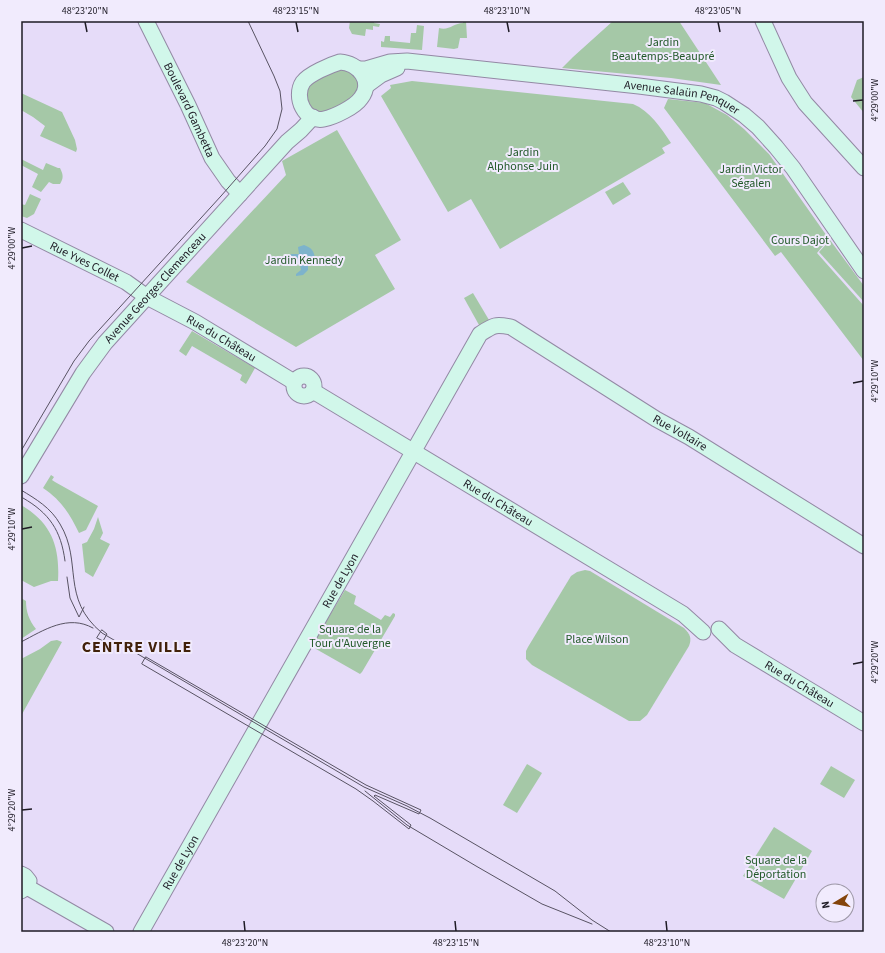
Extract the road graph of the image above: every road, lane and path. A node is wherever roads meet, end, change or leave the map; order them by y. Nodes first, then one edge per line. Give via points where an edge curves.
1 (146, 21) edge
2 (763, 21) edge
3 (776, 52) junction
4 (420, 63) junction
5 (358, 69) junction
6 (366, 86) junction
7 (313, 117) junction
8 (864, 156) edge
9 (864, 168) edge
10 (240, 194) junction
11 (21, 230) edge
12 (864, 271) edge
13 (147, 296) junction
14 (494, 326) joint
15 (413, 452) junction
16 (21, 476) edge
17 (864, 546) edge
18 (864, 723) edge
19 (23, 884) edge
20 (106, 932) edge
21 (142, 932) edge

1 - 10 main road, Boulevard Gambetta via 212,158
2 - 3 main road
3 - 8 main road via 792,69 810,96
3 - 9 main road via 805,103
4 - 5 main road, Avenue Salaün Penquer via 402,61 370,69
4 - 6 main road, Avenue Salaün Penquer via 394,69
4 - 12 main road, Avenue Salaün Penquer via 701,94 724,102 758,127 776,147
5 - 6 main road via 364,77
5 - 7 main road via 349,63 340,62 306,79 301,87 300,100 302,108
6 - 7 main road via 361,98 351,107 322,120
7 - 10 main road, Avenue Georges Clemenceau
10 - 13 main road, Avenue Georges Clemenceau
11 - 13 main road, Rue Yves Collet via 117,278
13 - 15 main road, Rue du Château via 294,382 299,376 308,376 314,382 313,391
13 - 16 main road, Avenue Georges Clemenceau via 94,357
14 - 15 main road, Rue de Lyon via 480,334
14 - 17 main road, Rue Voltaire via 511,327
15 - 18 main road, Rue du Château
15 - 21 main road, Rue de Lyon
19 - 20 main road

